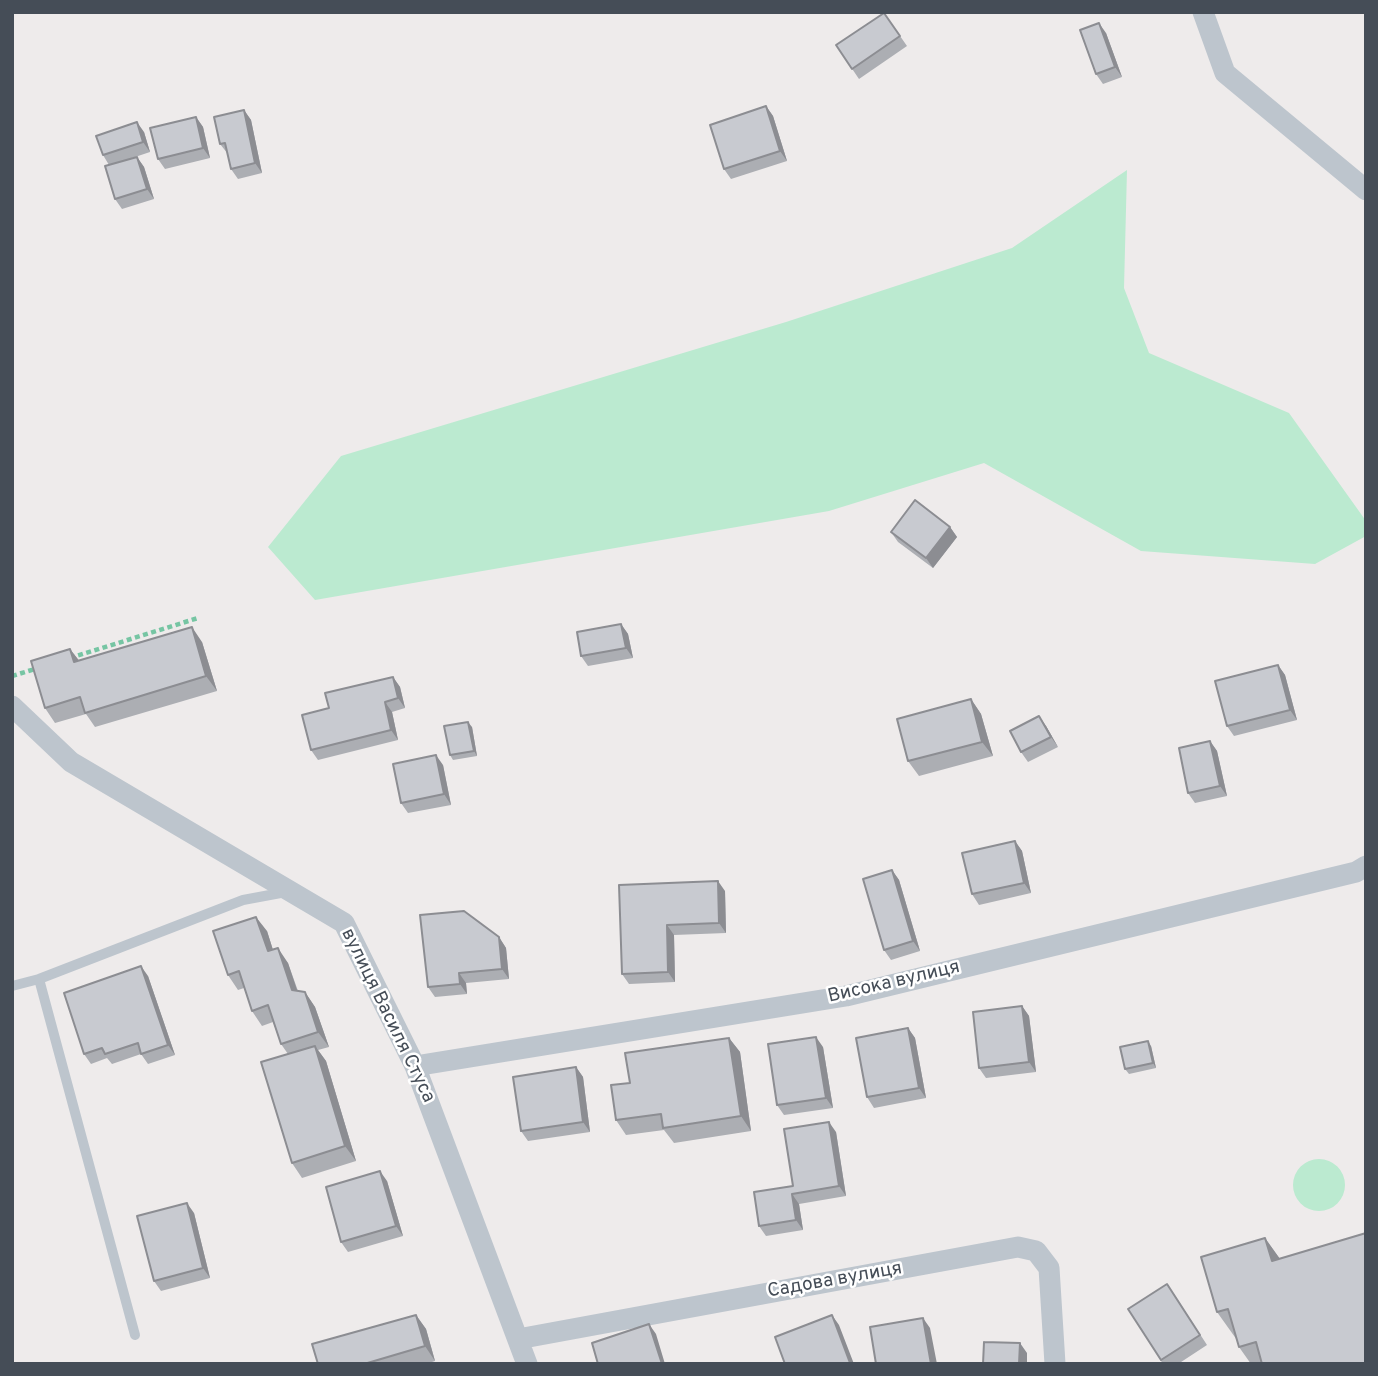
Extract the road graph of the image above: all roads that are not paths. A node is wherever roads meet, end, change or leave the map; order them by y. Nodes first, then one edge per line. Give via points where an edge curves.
1 (1203, 12) edge
2 (1366, 190) edge
3 (12, 706) edge
4 (1366, 866) edge
5 (289, 891) junction
6 (39, 979) junction
7 (12, 986) edge
8 (415, 1066) junction
9 (135, 1335) dead end
10 (518, 1339) junction
11 (527, 1364) edge
12 (1055, 1364) edge

1 - 2 street via 1225,73
3 - 5 street, вулиця Василя Стуса via 72,762
4 - 8 street, Висока вулиця via 846,996
5 - 6 lane via 243,900
5 - 8 street, вулиця Василя Стуса via 344,923
6 - 7 lane
6 - 9 lane
8 - 10 street, вулиця Василя Стуса
10 - 11 street, вулиця Василя Стуса
10 - 12 street, Садова вулиця via 1018,1247 1036,1251 1049,1268

